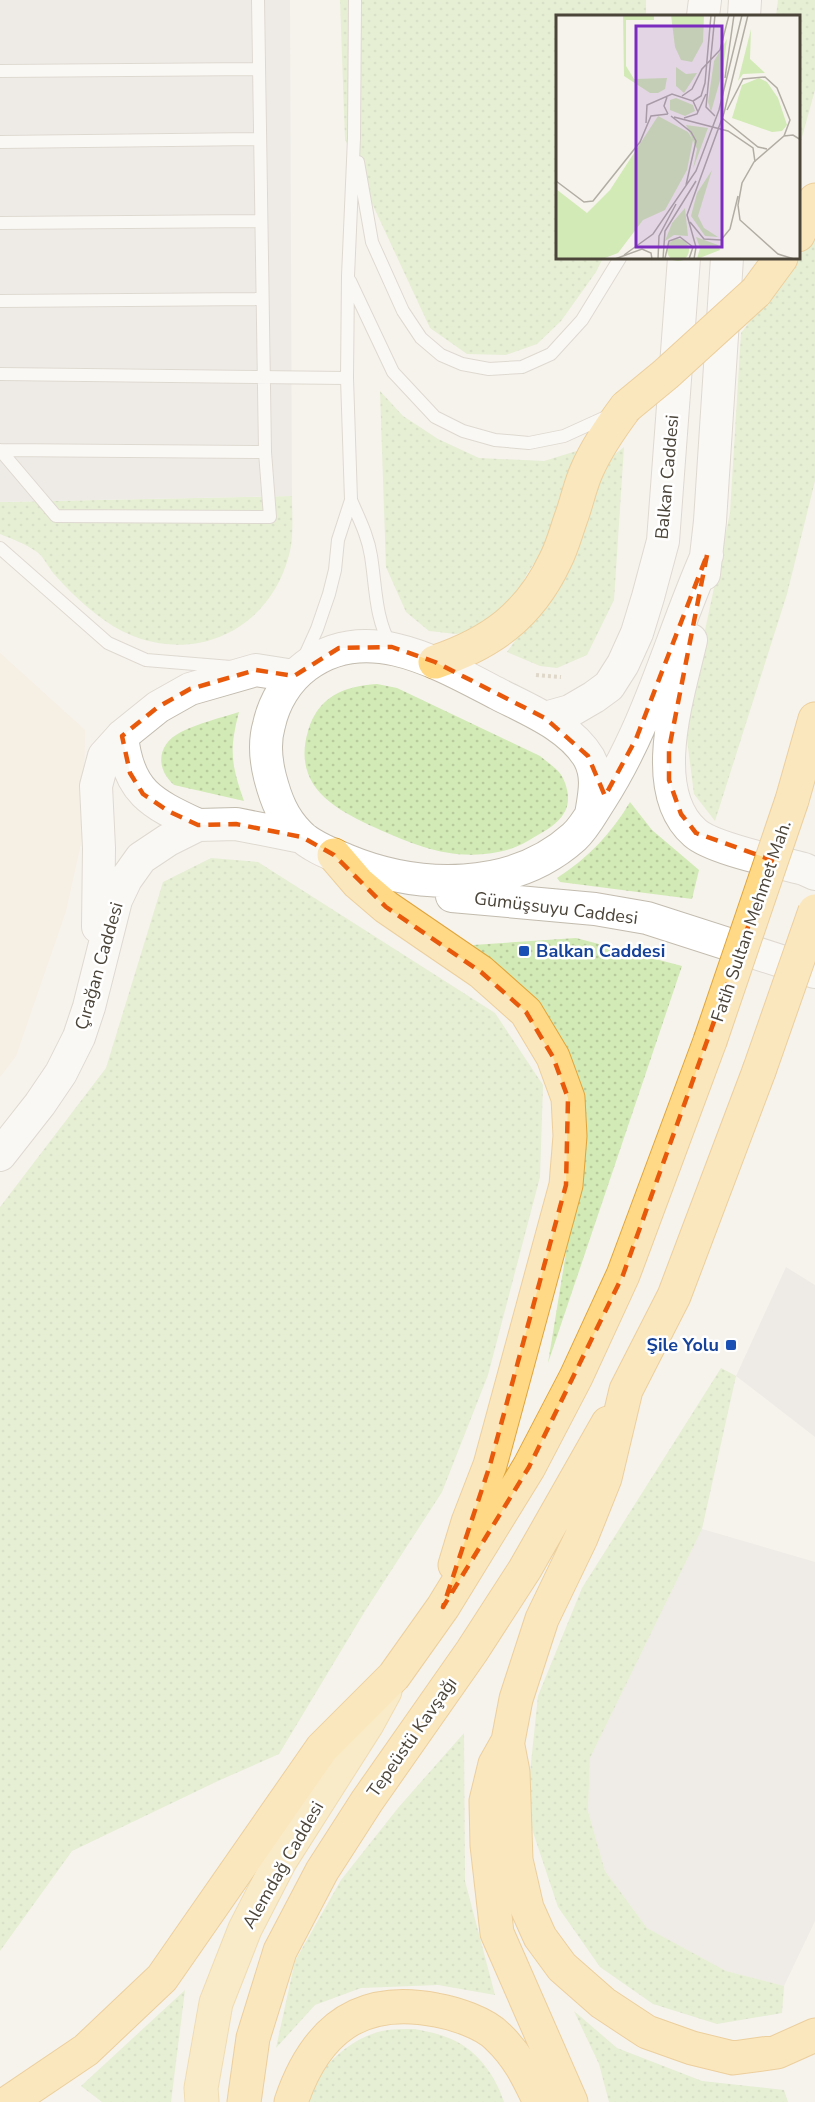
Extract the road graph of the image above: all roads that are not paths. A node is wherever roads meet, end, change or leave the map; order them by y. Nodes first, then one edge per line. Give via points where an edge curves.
1 (258, 0) edge
2 (355, 0) edge
3 (705, 0) edge
4 (745, 0) edge
5 (703, 15) edge
6 (744, 15) edge
7 (258, 69) junction
8 (0, 70) edge
9 (354, 138) junction
10 (260, 139) junction
11 (0, 142) edge
12 (815, 200) edge
13 (261, 221) junction
14 (0, 224) edge
15 (800, 231) edge
16 (619, 260) edge
17 (684, 260) edge
18 (728, 260) edge
19 (780, 260) edge
20 (348, 276) junction
21 (262, 299) junction
22 (0, 301) edge
23 (0, 374) edge
24 (263, 378) junction
25 (347, 378) junction
26 (626, 407) junction
27 (0, 450) edge
28 (265, 452) junction
29 (351, 500) junction
30 (0, 548) edge
31 (707, 555) junction
32 (392, 647) junction
33 (435, 662) junction
34 (256, 670) junction
35 (296, 674) junction
36 (545, 718) junction
37 (815, 719) edge
38 (122, 736) junction
39 (591, 815) junction
40 (198, 825) junction
41 (302, 837) junction
42 (334, 855) junction
43 (815, 874) edge
44 (401, 877) junction
45 (815, 911) edge
46 (98, 972) junction
47 (815, 972) edge
48 (0, 1155) edge
49 (626, 1390) junction
50 (443, 1607) junction
51 (394, 1676) junction
52 (507, 1741) junction
53 (815, 2035) edge
54 (9, 2102) edge
55 (202, 2102) edge
56 (244, 2102) edge
57 (291, 2102) edge
58 (540, 2102) edge
59 (571, 2102) edge

1 - 7 lane
2 - 9 lane
3 - 5 street
4 - 6 street
7 - 8 lane
7 - 10 lane
9 - 16 lane via 372,242 403,311 421,338 441,355 489,369 522,366 551,354 582,320
9 - 20 lane
10 - 11 lane
10 - 13 lane
12 - 15 highway
13 - 14 lane
13 - 21 lane
17 - 36 street, Balkan Caddesi via 663,541 648,597 637,633 609,686 570,711
18 - 31 street
19 - 26 highway, bridge via 756,292
20 - 25 lane
20 - 26 lane via 393,372 435,417 463,431 495,440 530,443 564,436
21 - 22 lane
21 - 24 lane
23 - 24 lane
24 - 25 lane
24 - 28 lane
25 - 29 lane
26 - 33 highway via 586,471 555,562 532,599 505,628 460,654
27 - 28 lane
27 - 28 lane via 56,516 270,517
29 - 32 lane via 366,535 378,615
29 - 35 lane via 317,629
30 - 34 lane via 108,643 146,660
31 - 39 street via 636,739
31 - 43 street via 676,705 669,780 681,814 696,833 718,845
32 - 33 street
32 - 35 street via 339,648
33 - 36 street
34 - 35 street
34 - 38 street via 190,689 158,707
35 - 41 street via 277,700 268,727 266,759 282,814
36 - 39 street via 588,756 596,777
37 - 50 highway, Fatih Sultan Mehmet Mah., bridge via 792,800 710,1041 623,1275 529,1467
38 - 40 street via 130,773 143,794
38 - 46 street via 104,756 96,786
39 - 44 street via 556,852 529,868 488,879
40 - 41 street, Çırağan Caddesi via 236,824
40 - 46 street, Çırağan Caddesi via 141,858 126,879 113,910
41 - 42 street
42 - 44 street via 371,871
42 - 50 highway via 386,907 481,972 525,1012 553,1057 568,1098 566,1185 490,1465
44 - 47 street, Gümüşsuyu Caddesi via 444,896 595,909 647,918
45 - 49 highway, bridge via 674,1296
46 - 48 street, Çırağan Caddesi via 79,1037 61,1073
49 - 52 highway via 605,1478 542,1619
49 - 56 highway, Tepeüstü Kavşağı via 525,1569 322,1871 280,1951 253,2038
50 - 51 highway, Fatih Sultan Mehmet Mah.
51 - 54 highway, Fatih Sultan Mehmet Mah. via 322,1748 162,1978 86,2050
51 - 55 main road, Alemdağ Caddesi via 280,1862 245,1929 216,2003
52 - 53 highway via 513,1772 516,1860 527,1908 540,1938 562,1967 603,2003 647,2032 692,2048 733,2058 777,2052
52 - 59 highway via 495,1764 486,1802 497,1933
57 - 58 highway via 300,2076 339,2025 382,2007 416,2006 457,2014 496,2035 522,2063

